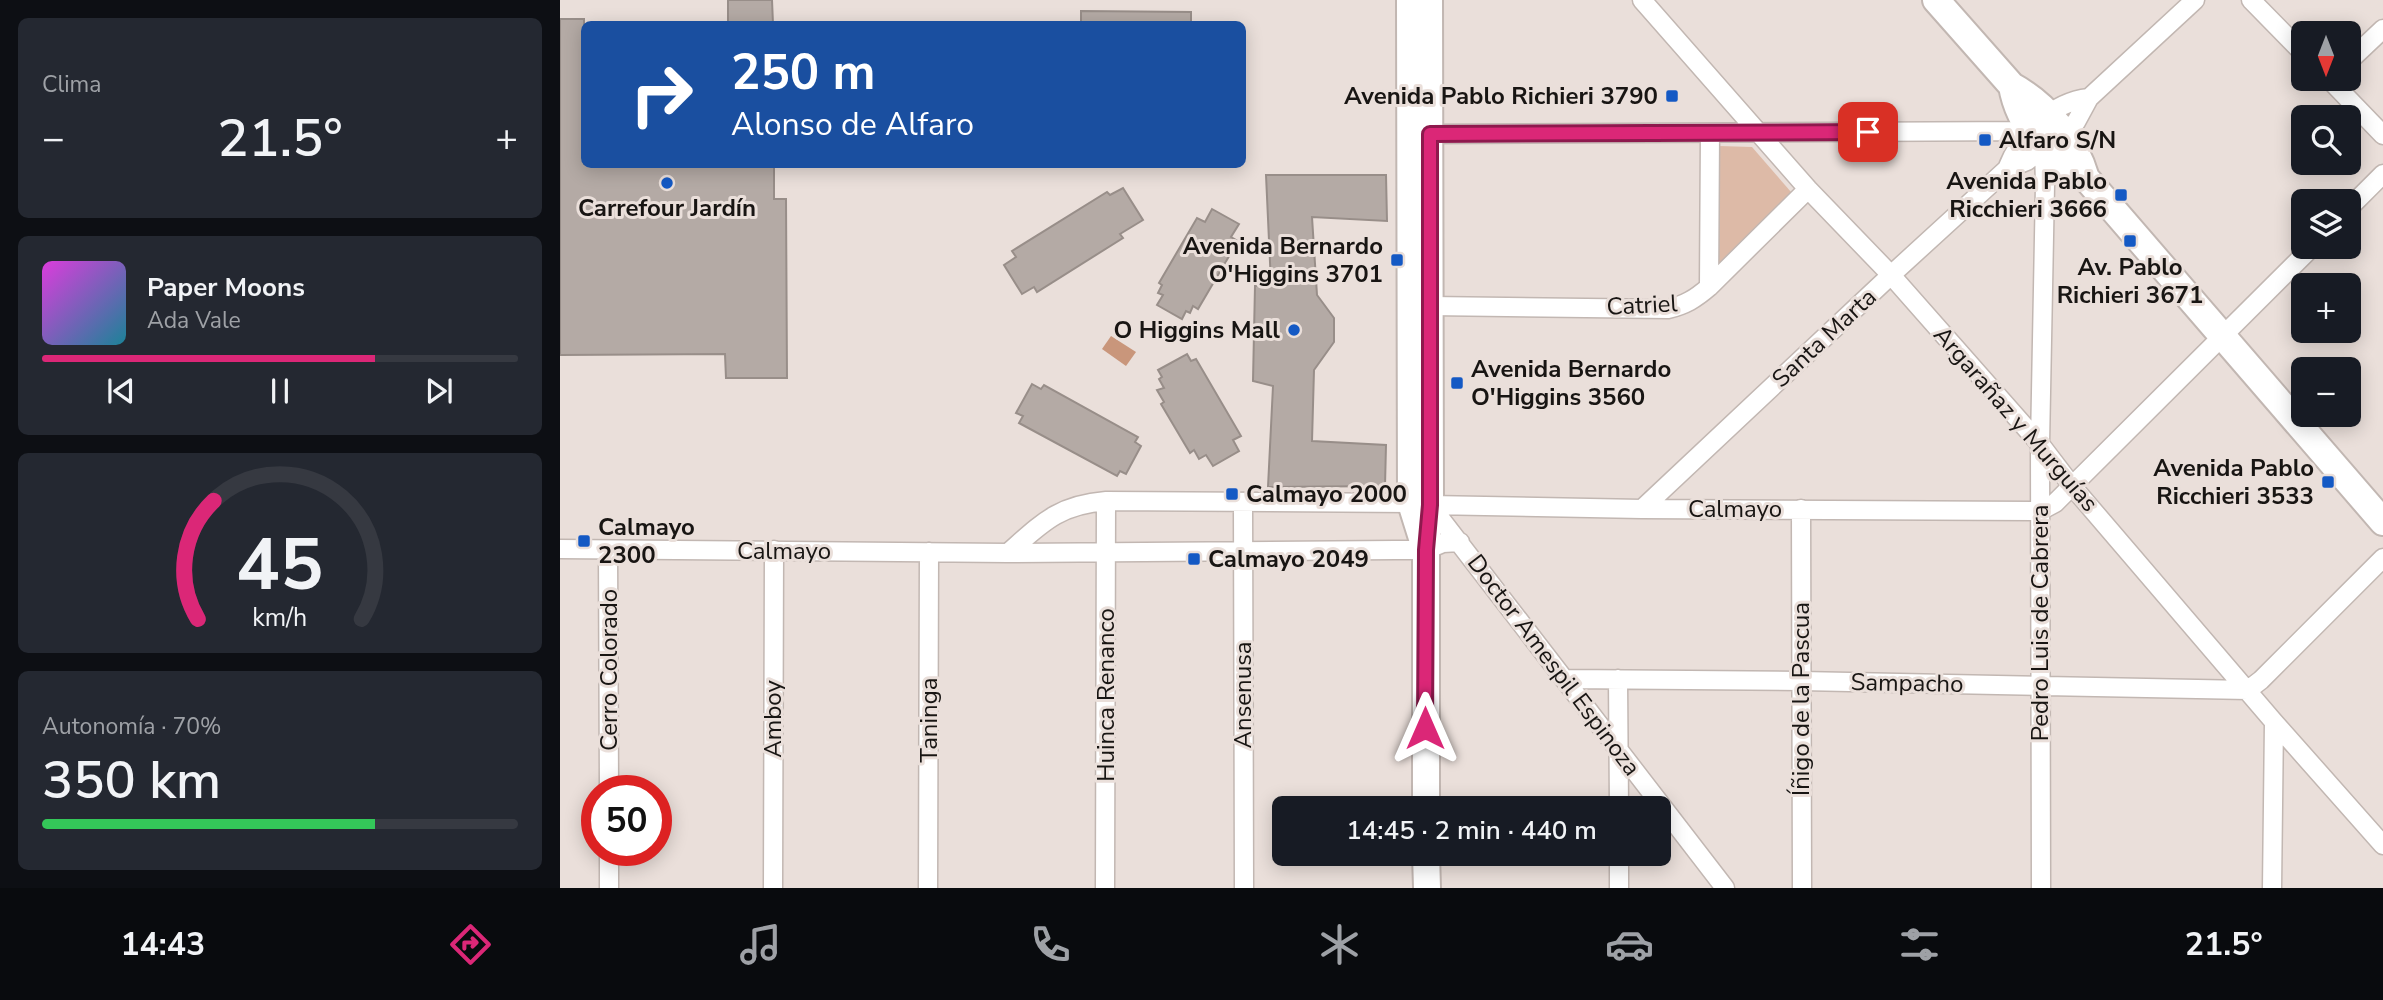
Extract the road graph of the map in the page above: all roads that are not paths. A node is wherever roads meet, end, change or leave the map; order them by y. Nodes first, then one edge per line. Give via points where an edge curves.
1 (1410, 0) edge
2 (1429, 0) edge
3 (1642, 0) edge
4 (1936, 0) edge
5 (2195, 0) edge
6 (2250, 0) edge
7 (2383, 29) edge
8 (2291, 41) edge
9 (2361, 50) edge
10 (2341, 91) edge
11 (2047, 132) junction
12 (1710, 133) junction
13 (1759, 133) junction
14 (1430, 134) junction
15 (2383, 135) edge
16 (2383, 174) edge
17 (1808, 189) junction
18 (2361, 196) edge
19 (2300, 259) edge
20 (1891, 275) junction
21 (1709, 287) junction
22 (1430, 306) junction
23 (2222, 338) junction
24 (2040, 444) junction
25 (2073, 486) junction
26 (1106, 501) junction
27 (1243, 502) junction
28 (1421, 504) junction
29 (1642, 509) junction
30 (1801, 509) junction
31 (2040, 510) junction
32 (2383, 522) edge
33 (1460, 542) junction
34 (560, 550) edge
35 (608, 550) junction
36 (774, 550) junction
37 (1426, 550) junction
38 (1243, 551) junction
39 (929, 552) junction
40 (1106, 552) junction
41 (1007, 553) junction
42 (2383, 558) edge
43 (1566, 679) junction
44 (1618, 679) junction
45 (1801, 681) junction
46 (2040, 686) junction
47 (2248, 690) junction
48 (2274, 722) junction
49 (1619, 750) junction
50 (609, 775) edge
51 (1426, 796) edge
52 (1619, 796) edge
53 (2383, 845) edge
54 (609, 866) edge
55 (1426, 866) edge
56 (1619, 866) edge
57 (609, 888) edge
58 (773, 888) edge
59 (928, 888) edge
60 (1105, 888) edge
61 (1244, 888) edge
62 (1427, 888) edge
63 (1619, 888) edge
64 (1726, 888) edge
65 (1802, 888) edge
66 (2041, 888) edge
67 (2272, 888) edge

1 - 28 main road
2 - 14 main road
3 - 13 street, Argarañaz y Murguías
4 - 11 main road via 2012,86 2028,95
5 - 11 street, Santa Marta via 2088,99 2076,122
6 - 8 street
7 - 9 street
10 - 15 street
11 - 13 street
11 - 20 street, Santa Marta via 2014,150 2007,169
11 - 23 main road via 2064,167 2086,178
11 - 24 street, Pedro Luis de Cabrera
12 - 13 street
12 - 14 street
12 - 21 street
13 - 17 street, Argarañaz y Murguías
14 - 22 main road
16 - 18 street
17 - 20 street, Argarañaz y Murguías
17 - 21 street, Catriel
19 - 23 street
20 - 24 street, Argarañaz y Murguías
20 - 29 street, Santa Marta
21 - 22 street, Catriel via 1683,306 1668,309
22 - 28 main road
23 - 25 street
23 - 32 main road
24 - 25 street, Argarañaz y Murguías
24 - 31 street, Pedro Luis de Cabrera
25 - 31 street
25 - 47 street, Argarañaz y Murguías
26 - 27 street, Calmayo
26 - 40 street, Huinca Renanco
26 - 41 street, Calmayo via 1085,503 1047,519
27 - 28 street, Calmayo
27 - 38 street, Ansenusa
28 - 29 street, Calmayo
28 - 33 street, Doctor Amespil Espinoza
28 - 37 main road
29 - 30 street, Calmayo
30 - 31 street, Calmayo
30 - 45 street, Íñigo de la Pascua
31 - 46 street, Pedro Luis de Cabrera
33 - 37 street, Doctor Amespil Espinoza via 1443,542
33 - 43 street, Doctor Amespil Espinoza
34 - 35 street, Calmayo
35 - 36 street, Calmayo
35 - 50 street, Cerro Colorado
36 - 39 street, Calmayo
36 - 58 street, Amboy
37 - 38 street, Calmayo
37 - 51 main road
38 - 40 street, Calmayo
38 - 61 street, Ansenusa
39 - 41 street, Calmayo
39 - 59 street, Taninga
40 - 41 street, Calmayo
40 - 60 street, Huinca Renanco
42 - 47 street
43 - 44 street, Sampacho
43 - 49 street, Doctor Amespil Espinoza
44 - 45 street, Sampacho
44 - 49 street
45 - 46 street, Sampacho
45 - 65 street, Íñigo de la Pascua
46 - 47 street, Sampacho
46 - 66 street, Pedro Luis de Cabrera
47 - 48 street, Argarañaz y Murguías
48 - 53 street, Argarañaz y Murguías
48 - 67 street
49 - 52 street
49 - 64 street, Doctor Amespil Espinoza
54 - 57 street
55 - 62 main road
56 - 63 street

